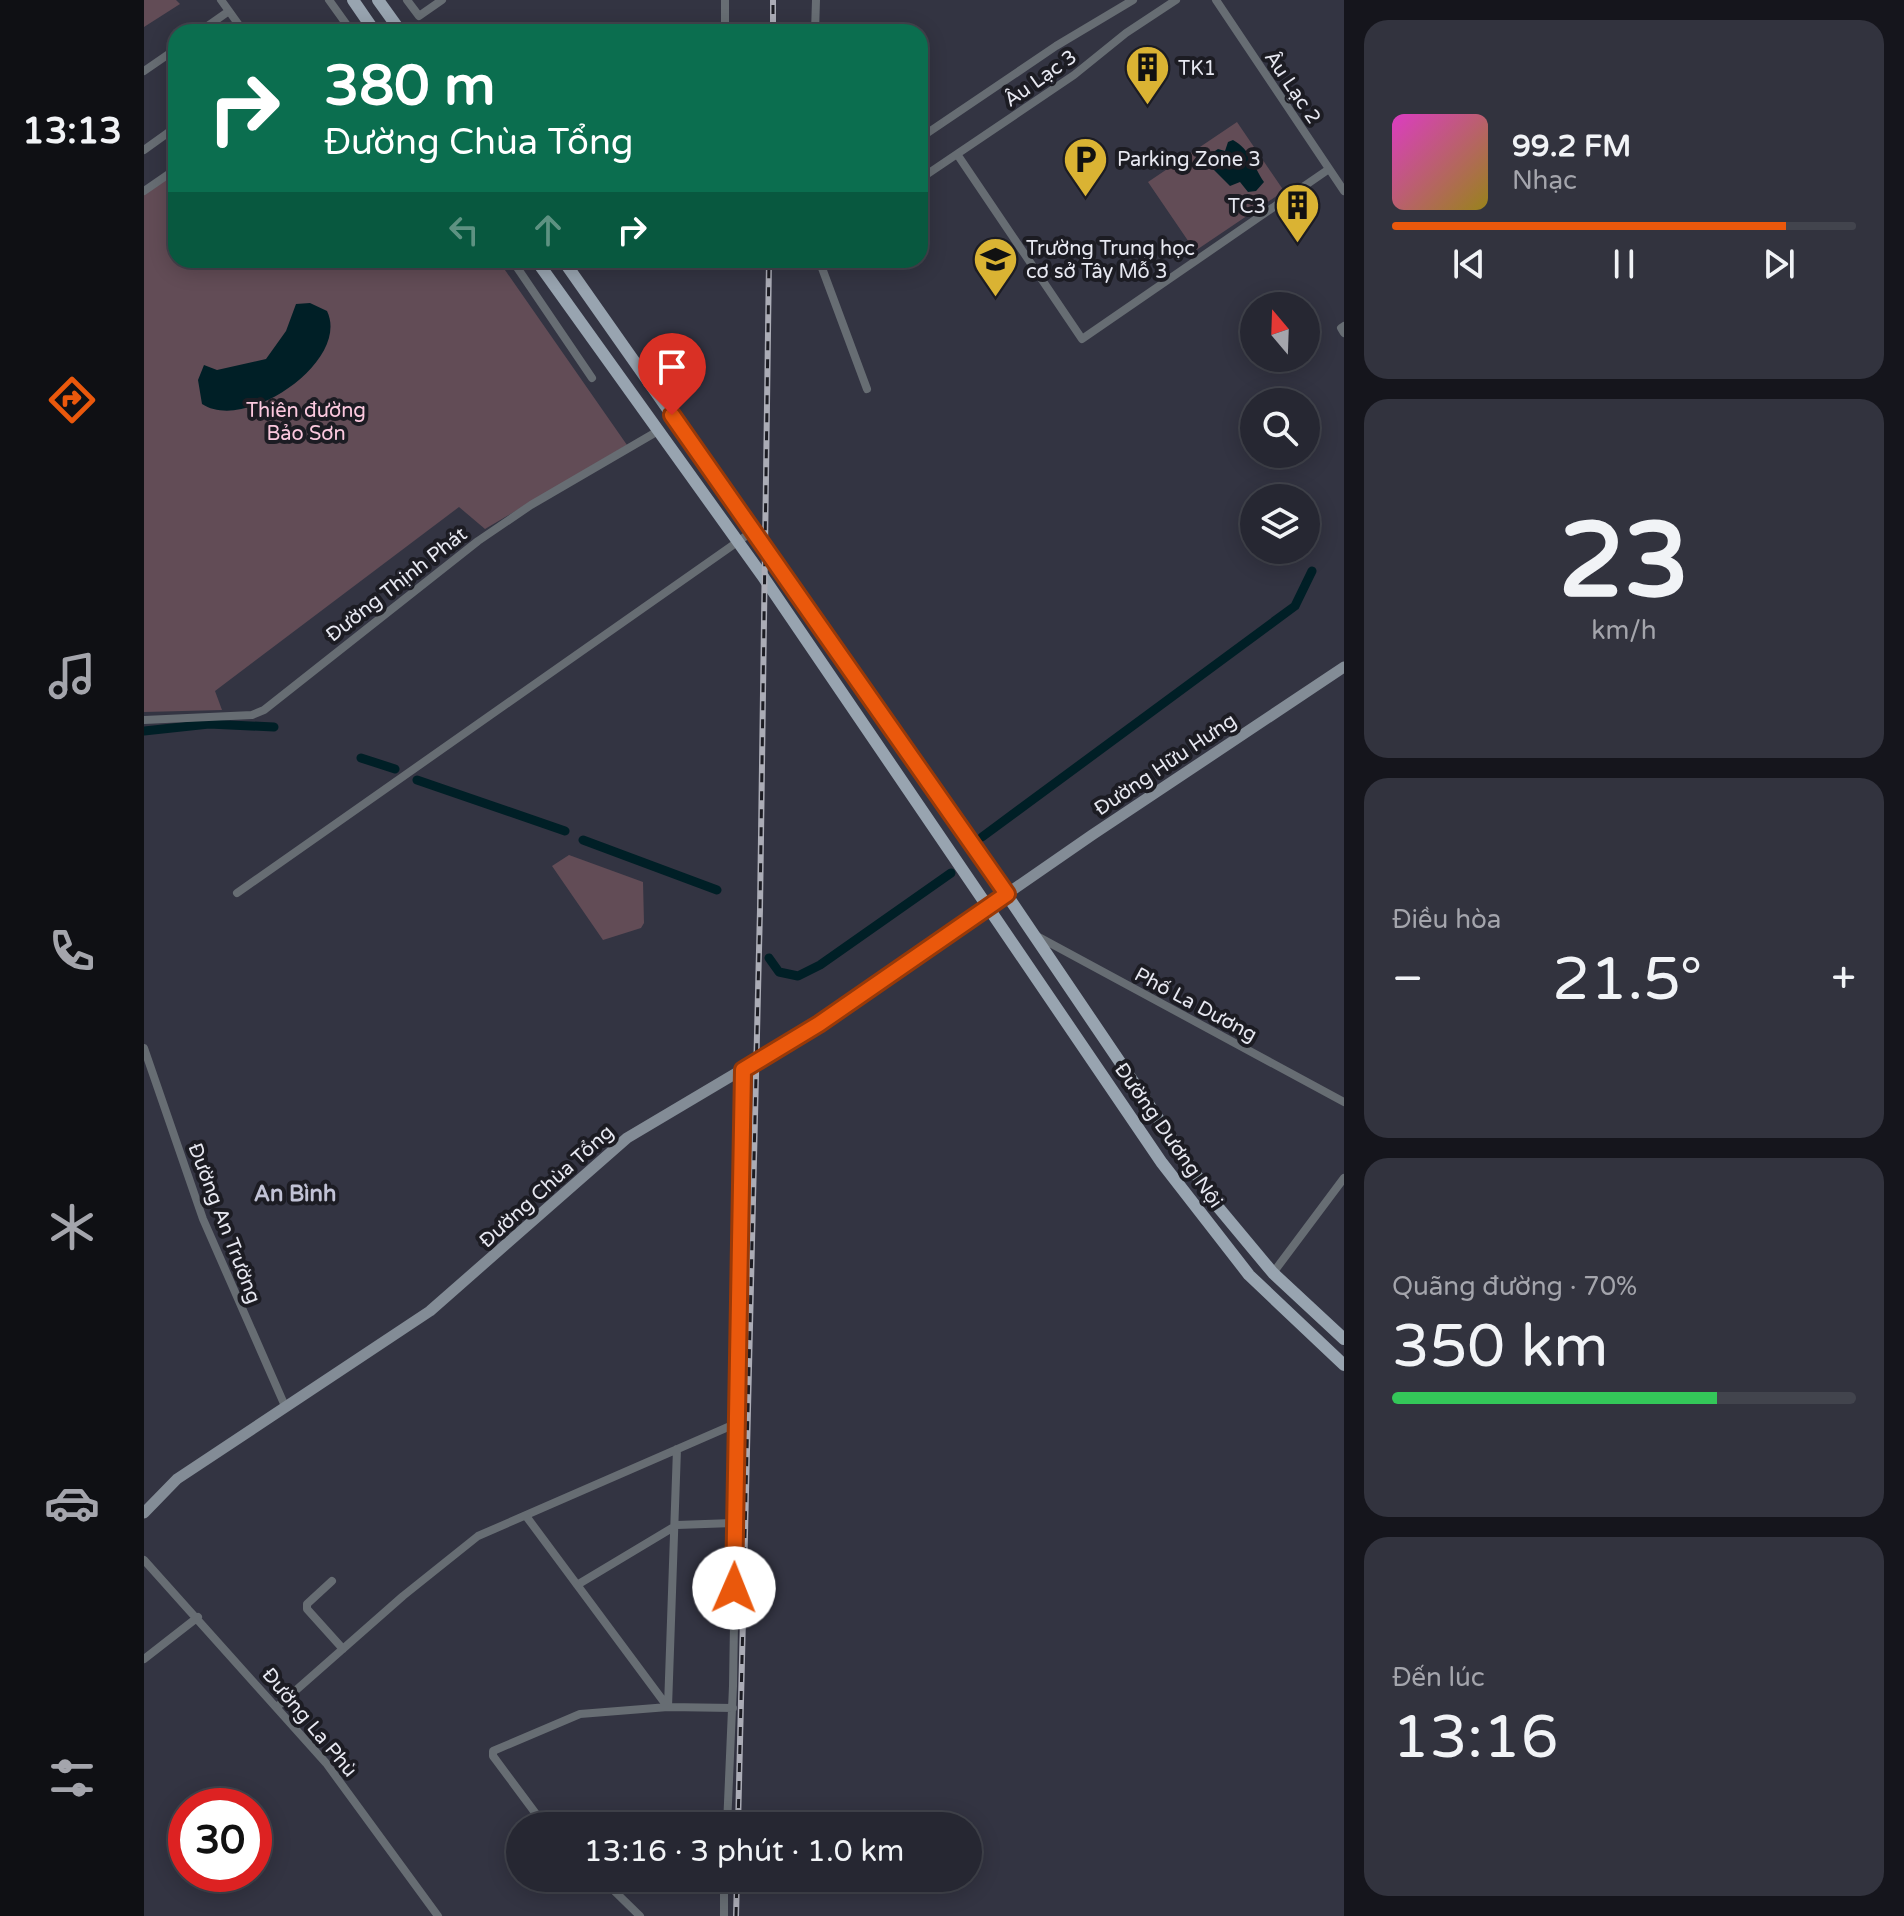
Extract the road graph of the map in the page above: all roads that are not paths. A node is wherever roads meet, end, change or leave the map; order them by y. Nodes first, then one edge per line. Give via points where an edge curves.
1 (221, 0) edge
2 (329, 0) edge
3 (353, 0) edge
4 (378, 0) edge
5 (407, 0) edge
6 (442, 0) edge
7 (725, 0) edge
8 (816, 0) edge
9 (1133, 0) edge
10 (1176, 0) edge
11 (1216, 0) edge
12 (229, 11) junction
13 (210, 24) edge
14 (238, 24) edge
15 (346, 24) edge
16 (370, 24) edge
17 (395, 24) edge
18 (725, 24) edge
19 (815, 24) edge
20 (168, 54) edge
21 (144, 71) edge
22 (168, 133) edge
23 (928, 133) edge
24 (144, 150) edge
25 (957, 154) junction
26 (1329, 169) junction
27 (168, 174) edge
28 (928, 174) edge
29 (144, 191) edge
30 (1344, 191) edge
31 (517, 268) edge
32 (542, 268) edge
33 (569, 268) edge
34 (822, 268) edge
35 (1344, 326) edge
36 (1344, 333) edge
37 (626, 349) junction
38 (608, 363) junction
39 (592, 378) dead end
40 (867, 389) dead end
41 (658, 431) junction
42 (753, 531) junction
43 (737, 542) junction
44 (1344, 667) edge
45 (144, 720) edge
46 (237, 893) dead end
47 (1007, 894) junction
48 (988, 907) junction
49 (1033, 933) junction
50 (144, 1048) edge
51 (743, 1070) junction
52 (1344, 1102) edge
53 (1344, 1178) edge
54 (1273, 1273) junction
55 (1261, 1288) junction
56 (1344, 1339) edge
57 (1344, 1365) edge
58 (285, 1406) junction
59 (735, 1424) junction
60 (677, 1449) junction
61 (144, 1513) edge
62 (526, 1516) junction
63 (733, 1523) junction
64 (677, 1525) junction
65 (144, 1560) edge
66 (332, 1581) dead end
67 (577, 1585) junction
68 (198, 1617) junction
69 (343, 1649) junction
70 (144, 1659) edge
71 (278, 1706) junction
72 (668, 1707) junction
73 (733, 1708) junction
74 (535, 1812) edge
75 (728, 1812) edge
76 (615, 1892) edge
77 (724, 1892) edge
78 (438, 1916) edge
79 (640, 1916) edge
80 (724, 1916) edge

1 - 12 street
2 - 15 street
3 - 16 main road
4 - 17 main road
5 - 6 street via 419,16
7 - 18 street
8 - 19 street
9 - 23 street, Âu Lạc 3
10 - 25 street, Âu Lạc 3
11 - 26 street, Âu Lạc 2
12 - 13 street
12 - 14 street
20 - 21 street
22 - 24 street
25 - 26 street via 1082,339
25 - 28 street, Âu Lạc 3
26 - 30 street, Âu Lạc 2
27 - 29 street
31 - 39 street
32 - 38 main road, Đường Dương Nội
33 - 37 main road, Đường Dương Nội
34 - 40 street
35 - 36 street
37 - 38 main road
37 - 42 main road, Đường Dương Nội
38 - 41 main road, Đường Dương Nội
41 - 43 main road, Đường Dương Nội
41 - 45 street, Đường Thịnh Phát via 478,541 264,710 213,721
42 - 43 street
42 - 47 main road, Đường Dương Nội
43 - 46 street
43 - 48 main road, Đường Dương Nội
44 - 47 main road, Đường Hữu Hưng
47 - 48 main road, Đường Hữu Hưng
47 - 49 main road, Đường Dương Nội
48 - 51 main road, Đường Chùa Tổng
48 - 55 main road, Đường Dương Nội via 1162,1163
49 - 52 street, Phố La Dương
49 - 54 main road, Đường Dương Nội via 1218,1207
50 - 58 street, Đường An Trường via 203,1219
51 - 58 main road, Đường Chùa Tổng via 627,1138 430,1311
51 - 59 street
53 - 54 street
54 - 55 main road
54 - 56 main road, Đường Dương Nội
55 - 57 main road, Đường Dương Nội
58 - 61 main road, Đường Chùa Tổng via 177,1479
59 - 60 street
59 - 63 street
60 - 62 street
60 - 64 street
62 - 67 street
62 - 69 street via 466,1544
63 - 64 street
63 - 73 street
64 - 67 street
64 - 72 street
65 - 68 street, Đường La Phù
66 - 69 street via 307,1609
67 - 72 street
68 - 70 street
68 - 71 street, Đường La Phù
69 - 71 street
71 - 78 street, Đường La Phù
72 - 73 street
72 - 74 street via 580,1714 493,1751
73 - 75 street
76 - 79 street
77 - 80 street

